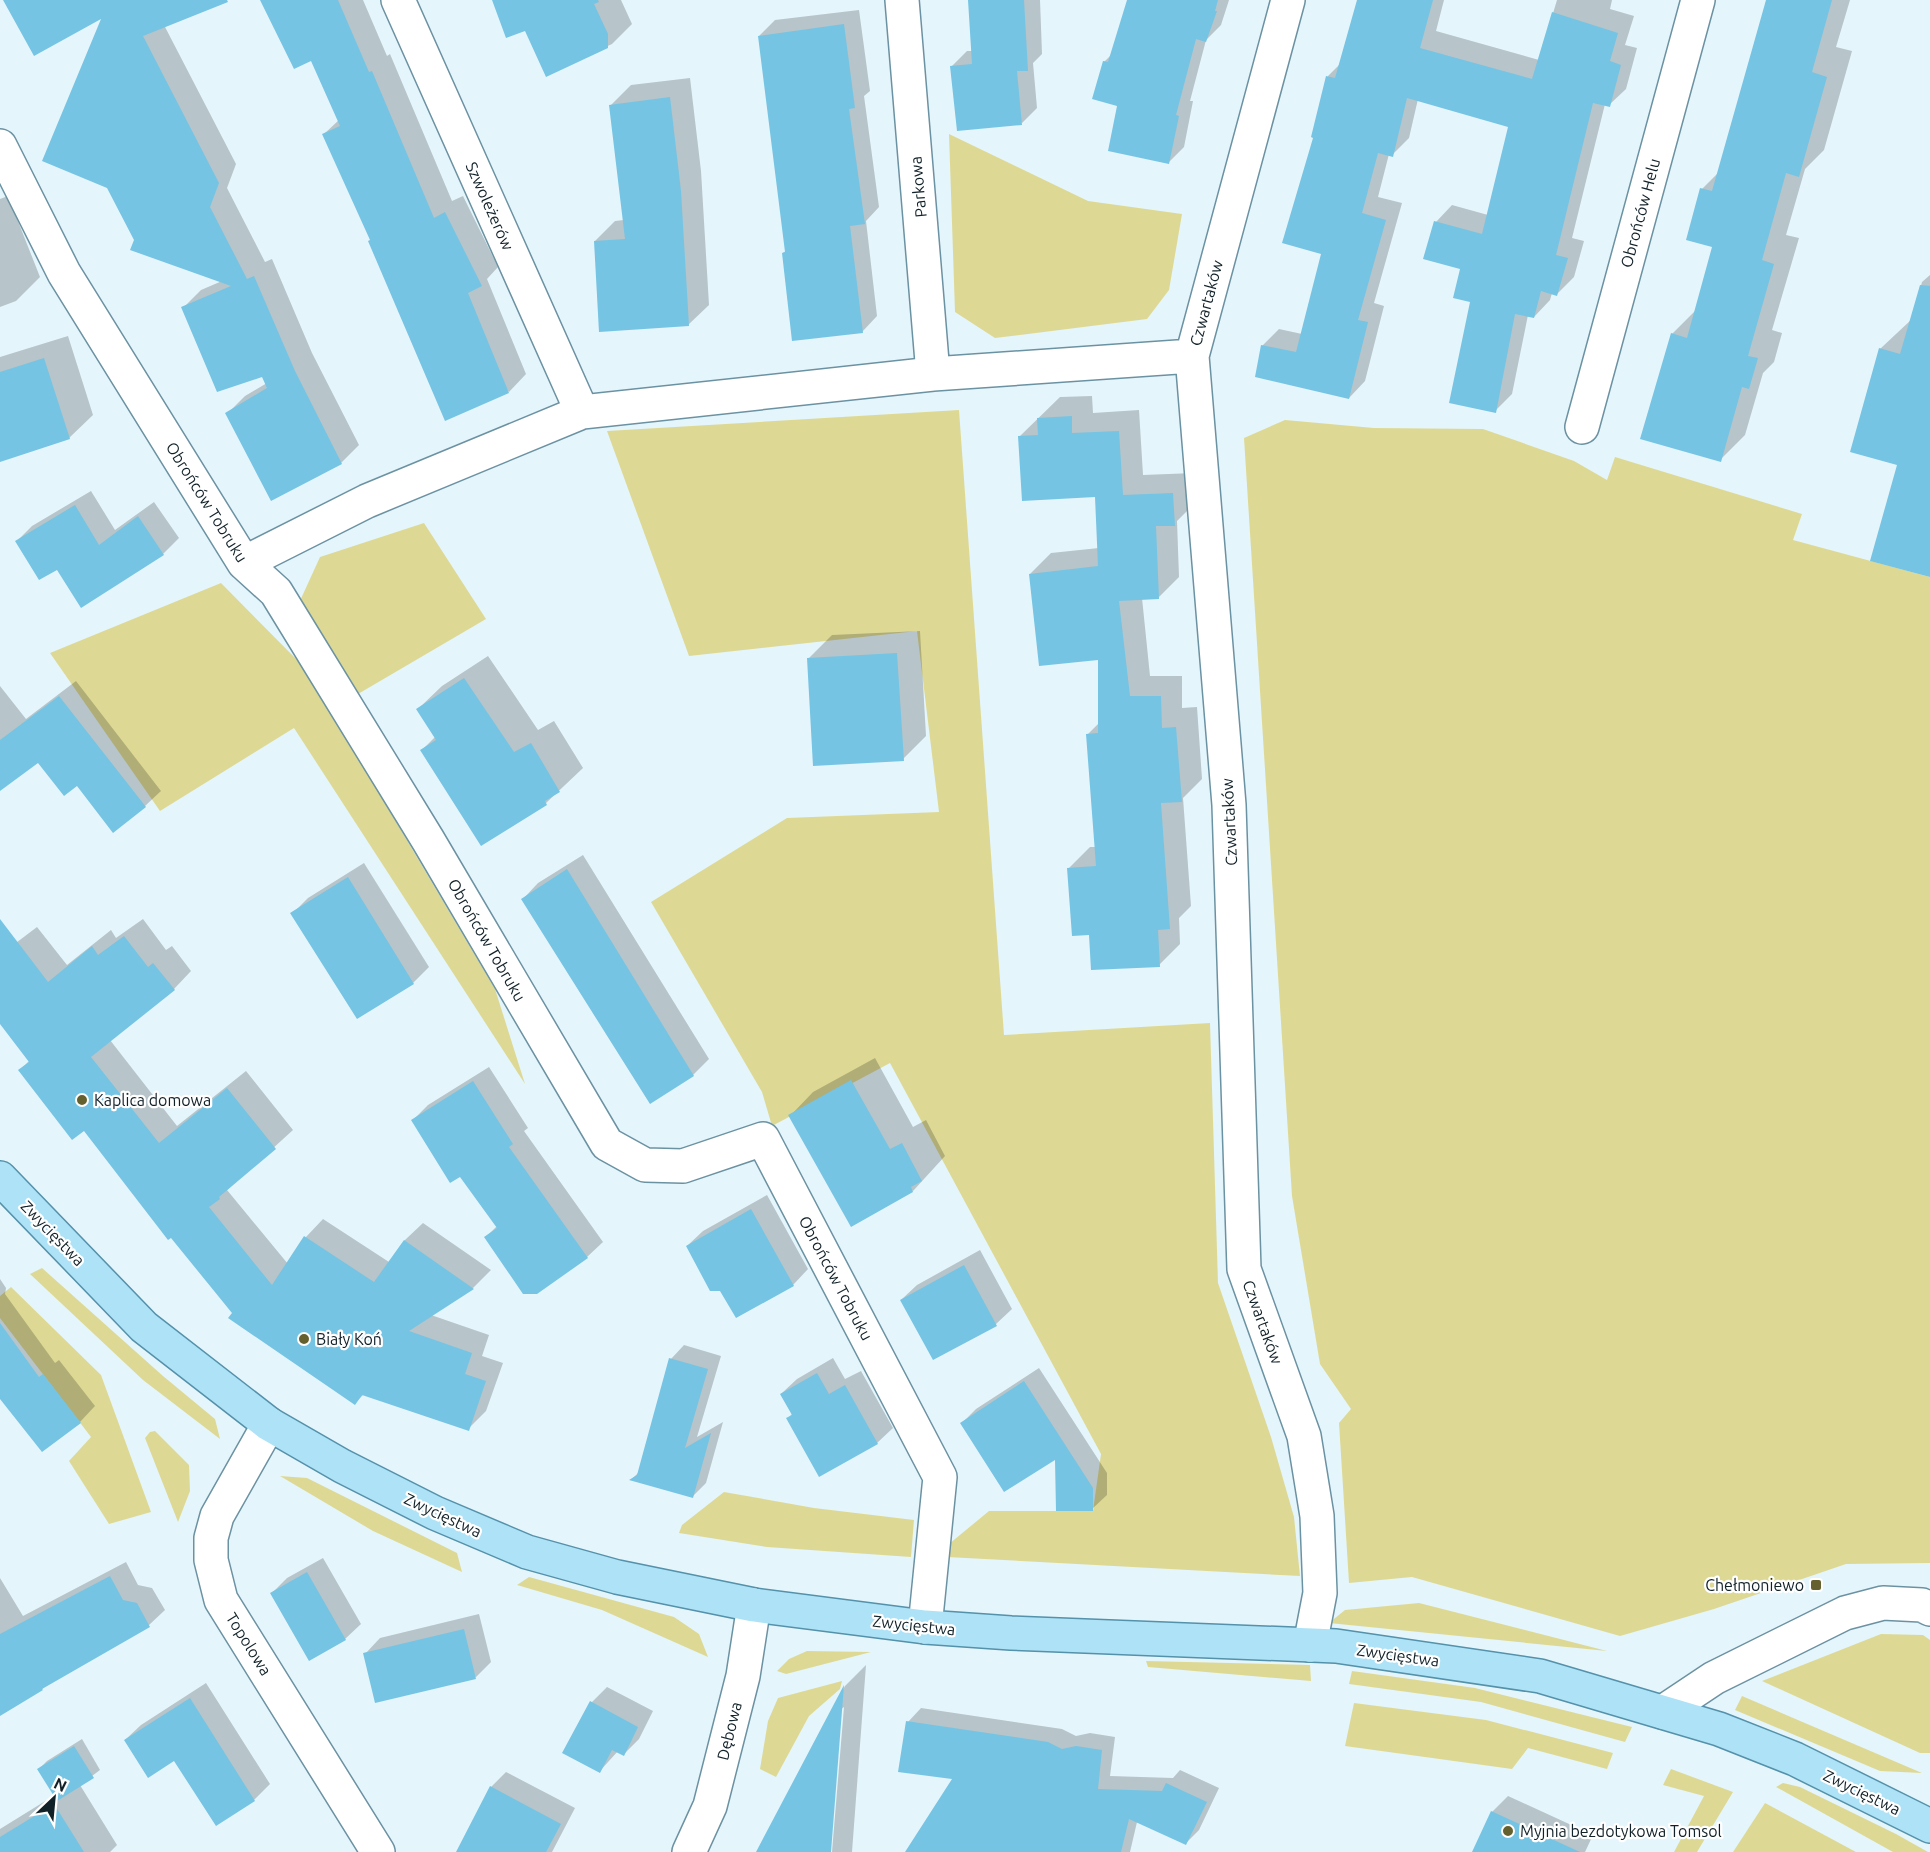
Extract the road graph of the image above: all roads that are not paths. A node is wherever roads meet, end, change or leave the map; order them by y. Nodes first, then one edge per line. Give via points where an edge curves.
1 (398, 0) edge
2 (902, 0) edge
3 (1288, 0) edge
4 (1698, 0) edge
5 (0, 146) edge
6 (1192, 356) junction
7 (933, 374) junction
8 (582, 412) junction
9 (1582, 427) dead end
10 (244, 563) junction
11 (0, 1178) edge
12 (269, 1424) junction
13 (754, 1605) junction
14 (1930, 1609) edge
15 (925, 1627) junction
16 (1310, 1645) junction
17 (1663, 1712) junction
18 (1930, 1826) edge
19 (378, 1852) edge
20 (689, 1852) edge

1 - 8 street, Szwoleżerów
2 - 7 street, Parkowa
3 - 6 street, Czwartaków
4 - 9 street, Obrońców Helu
5 - 10 street, Obrońców Tobruku via 64,273
6 - 7 street
6 - 16 street, Czwartaków via 1229,805 1244,1269 1304,1436 1317,1516 1320,1593
7 - 8 street
8 - 10 street via 367,501
10 - 15 street, Obrońców Tobruku via 276,592 607,1144 645,1165 683,1166 763,1139 940,1477
11 - 12 main road, Zwycięstwa via 144,1327
12 - 13 main road, Zwycięstwa via 435,1513 527,1552 617,1577
12 - 19 street, Topolowa via 217,1516 211,1538 211,1560 221,1600
13 - 15 main road, Zwycięstwa
13 - 20 street, Dębowa via 742,1676 710,1806
14 - 17 street via 1883,1603 1845,1613 1714,1678
15 - 16 main road, Zwycięstwa
16 - 17 main road, Zwycięstwa via 1540,1676
17 - 18 main road, Zwycięstwa via 1719,1729 1795,1760

